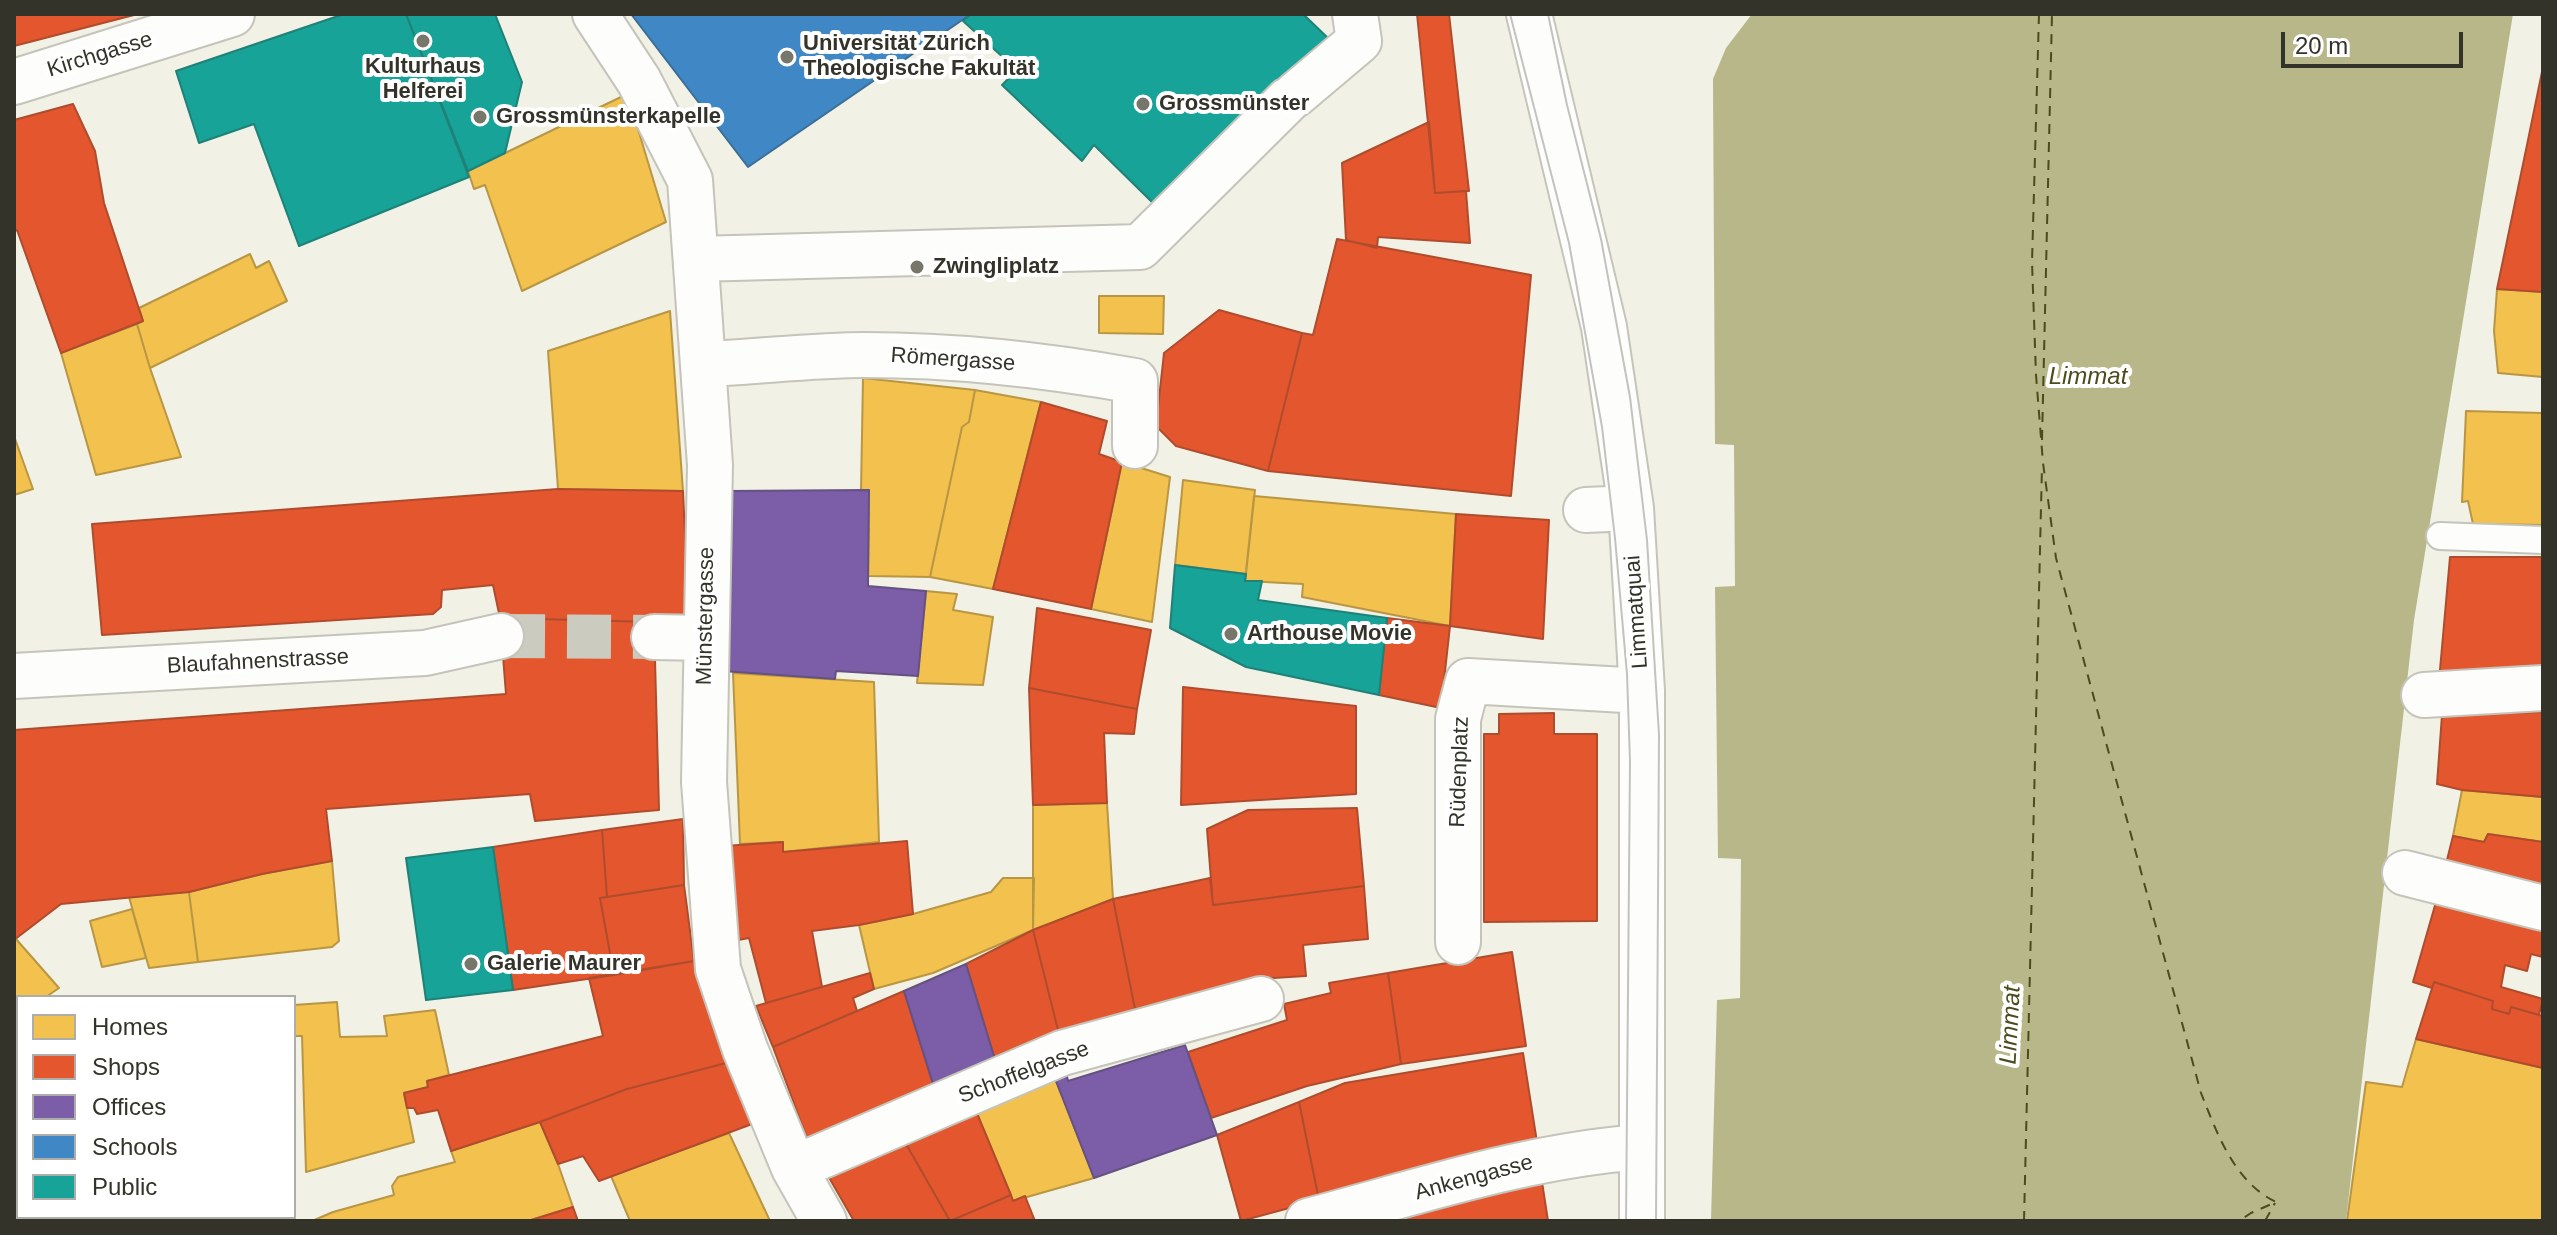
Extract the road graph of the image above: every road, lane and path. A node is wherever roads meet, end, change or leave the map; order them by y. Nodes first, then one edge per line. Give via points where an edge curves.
1 (232, 14) edge
2 (595, 14) edge
3 (1355, 14) edge
4 (1529, 14) edge
5 (14, 82) edge
6 (696, 259) junction
7 (705, 364) junction
8 (1135, 446) dead end
9 (1631, 508) junction
10 (1586, 510) dead end
11 (2440, 536) dead end
12 (2543, 540) edge
13 (501, 636) tunnel mouth
14 (654, 637) tunnel mouth
15 (705, 638) junction
16 (14, 676) edge
17 (2543, 688) edge
18 (1623, 690) junction
19 (2424, 695) dead end
20 (2405, 873) dead end
21 (2543, 908) edge
22 (1458, 942) dead end
23 (1261, 999) dead end
24 (1642, 1147) junction
25 (794, 1168) junction
26 (824, 1221) edge
27 (1308, 1221) edge
28 (1642, 1221) edge

1 - 5 street, Kirchgasse
2 - 6 street, Münstergasse via 639,81 690,180
3 - 6 street via 1359,41 1291,97 1140,247
4 - 9 street, Limmatquai via 1604,327
6 - 7 street, Münstergasse
7 - 8 street, Römergasse via 864,355 981,360 1135,381
7 - 15 street, Münstergasse via 710,465
9 - 10 street
9 - 18 street, Limmatquai
11 - 12 lane
13 - 16 street, Blaufahnenstrasse via 425,653
14 - 15 street
15 - 25 street, Münstergasse via 704,782 718,969
17 - 19 street
18 - 22 street, Rüdenplatz via 1468,681 1458,719
18 - 24 street, Limmatquai
20 - 21 street
23 - 25 street, Schoffelgasse via 1062,1053
24 - 27 street, Ankengasse via 1545,1159
24 - 28 street, Limmatquai
25 - 26 street, Münstergasse

